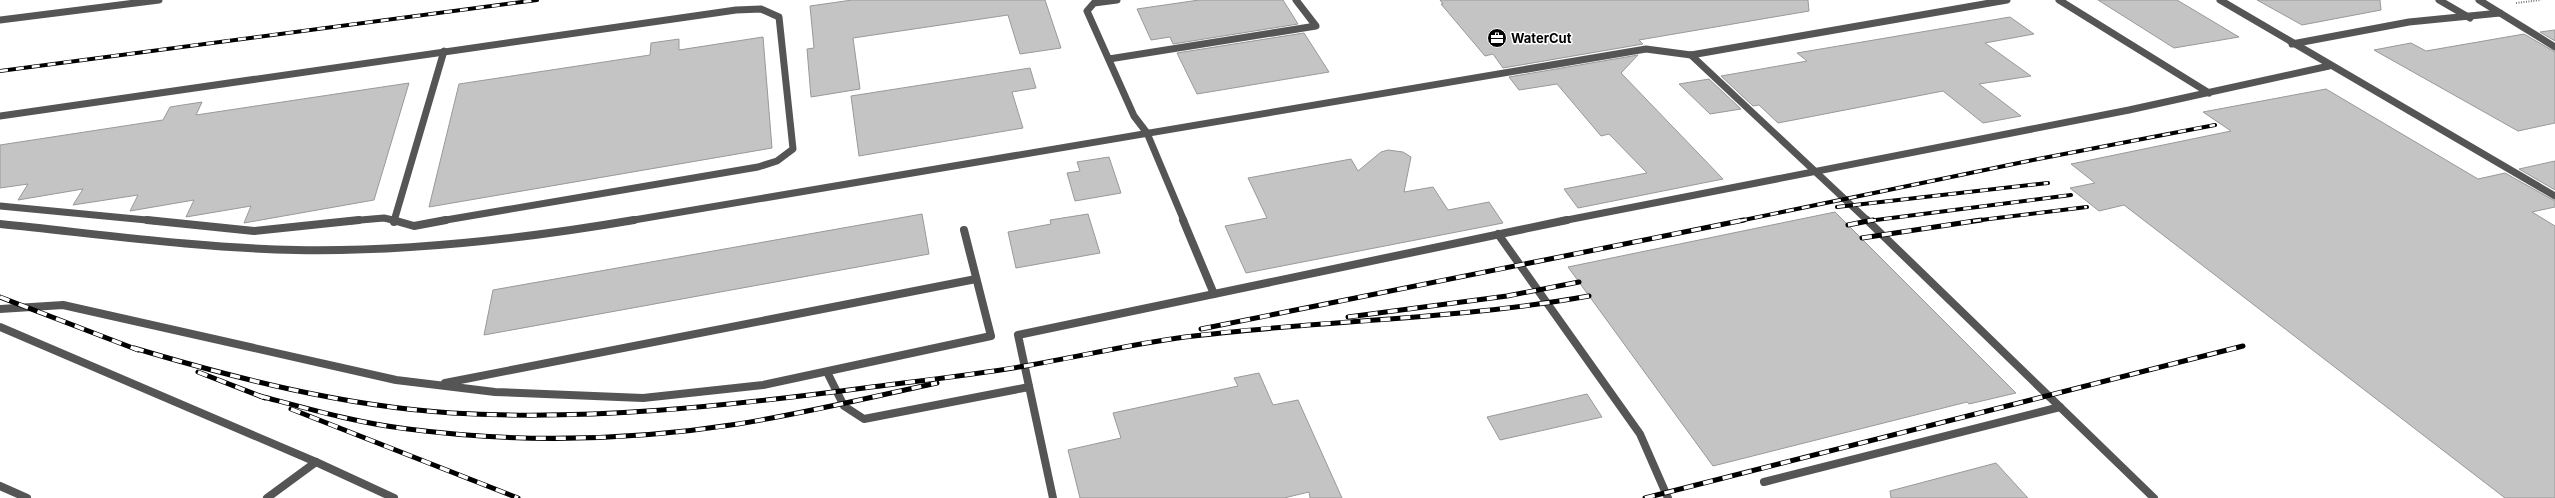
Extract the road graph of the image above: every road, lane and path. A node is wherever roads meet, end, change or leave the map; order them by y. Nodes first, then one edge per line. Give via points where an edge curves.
1 (160, 0) edge
2 (1117, 0) edge
3 (1296, 0) edge
4 (2007, 0) edge
5 (2059, 0) edge
6 (2220, 0) edge
7 (2439, 0) edge
8 (2479, 0) edge
9 (2541, 0) edge
10 (1093, 2) edge
11 (2511, 3) dead end
12 (2500, 13) junction
13 (2470, 18) junction
14 (0, 20) edge
15 (2292, 44) junction
16 (2555, 47) edge
17 (444, 51) junction
18 (1691, 55) junction
19 (1109, 59) junction
20 (2329, 66) junction
21 (2209, 93) junction
22 (0, 116) edge
23 (1148, 133) junction
24 (1816, 171) junction
25 (2555, 196) edge
26 (0, 206) edge
27 (394, 222) junction
28 (0, 224) edge
29 (964, 230) dead end
30 (1498, 234) junction
31 (976, 279) junction
32 (1214, 294) junction
33 (0, 309) edge
34 (0, 327) edge
35 (827, 372) junction
36 (436, 385) junction
37 (1029, 387) junction
38 (2060, 407) junction
39 (316, 462) junction
40 (1764, 482) dead end
41 (0, 486) edge
42 (28, 498) edge
43 (267, 498) edge
44 (394, 498) edge
45 (1053, 498) edge
46 (1668, 498) edge
47 (2154, 498) edge

1 - 14 street
2 - 10 street
3 - 19 street via 1316,26
4 - 18 street
5 - 21 street
6 - 15 street
7 - 13 street
8 - 12 street
9 - 11 path
10 - 19 street via 1087,11
12 - 13 street
12 - 16 street
13 - 15 street via 2409,22
15 - 20 street
17 - 22 street
17 - 27 street
17 - 27 street via 736,10 768,11 779,17 793,149 785,157 758,167 414,226
18 - 23 street via 1646,49
18 - 24 street
19 - 23 street via 1134,116
20 - 21 street
20 - 25 street
21 - 24 street
23 - 28 street via 613,224 489,241 388,249 295,250 181,243
23 - 32 street
24 - 30 street
24 - 38 street
26 - 27 street via 254,231 363,218 384,218
29 - 31 street
30 - 32 street
30 - 46 street via 1640,434
31 - 35 street via 991,336
31 - 36 street
32 - 37 street via 1018,335
33 - 36 street via 63,305 396,380
34 - 39 street
35 - 36 street via 763,386 643,398 495,392
35 - 37 street via 839,403 864,419
37 - 45 street
38 - 40 street
38 - 47 street
39 - 43 street
39 - 44 street
41 - 42 street

